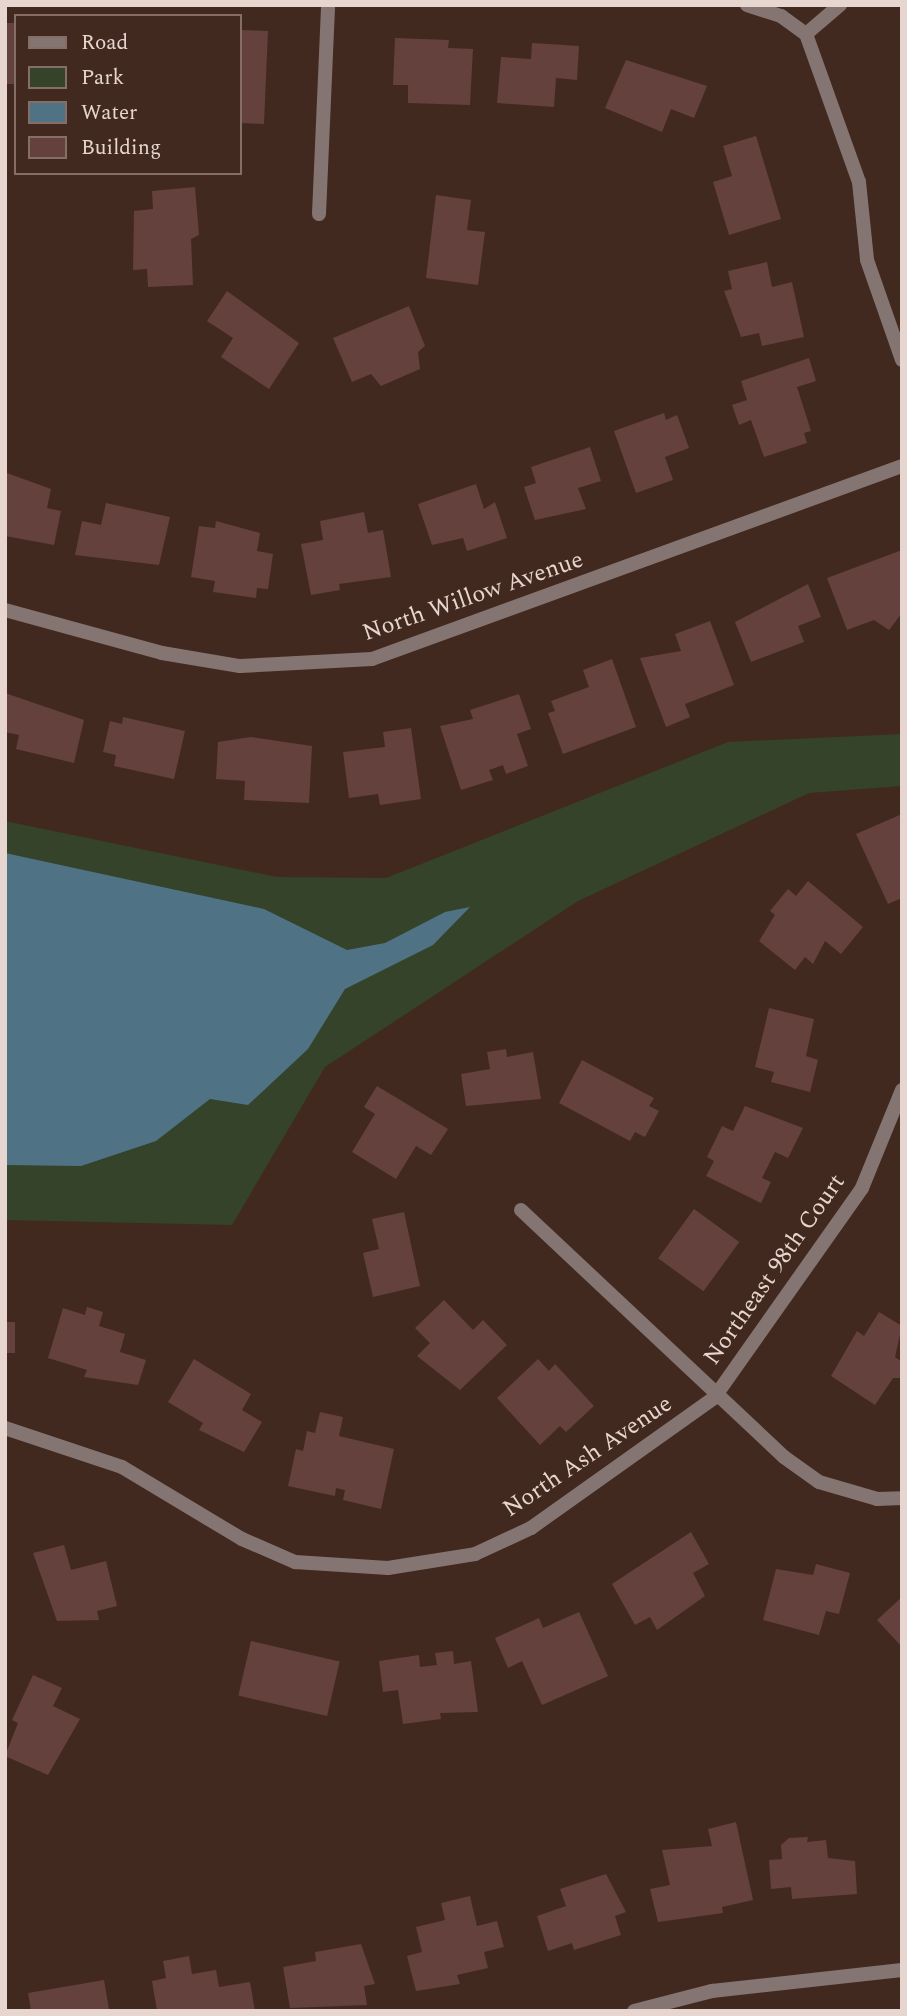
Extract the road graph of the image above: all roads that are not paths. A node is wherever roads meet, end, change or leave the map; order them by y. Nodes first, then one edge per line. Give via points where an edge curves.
1 (328, 5) edge
2 (747, 5) edge
3 (840, 5) edge
4 (806, 34) junction
5 (319, 214) dead end
6 (902, 360) edge
7 (902, 466) edge
8 (5, 610) edge
9 (902, 1090) edge
10 (522, 1210) dead end
11 (714, 1398) junction
12 (5, 1428) edge
13 (902, 1498) edge
14 (902, 1970) edge
15 (634, 2011) edge

1 - 5 street
2 - 4 street via 781,16
3 - 4 street
4 - 6 street via 859,182 867,260
7 - 8 street, North Willow Avenue via 372,659 240,666 162,653
9 - 11 street, Northeast 98th Court via 862,1188
10 - 11 street
11 - 12 street, North Ash Avenue via 531,1528 475,1554 388,1569 295,1562 242,1539 122,1467
11 - 13 street via 819,1482 877,1499
14 - 15 street via 712,1991

